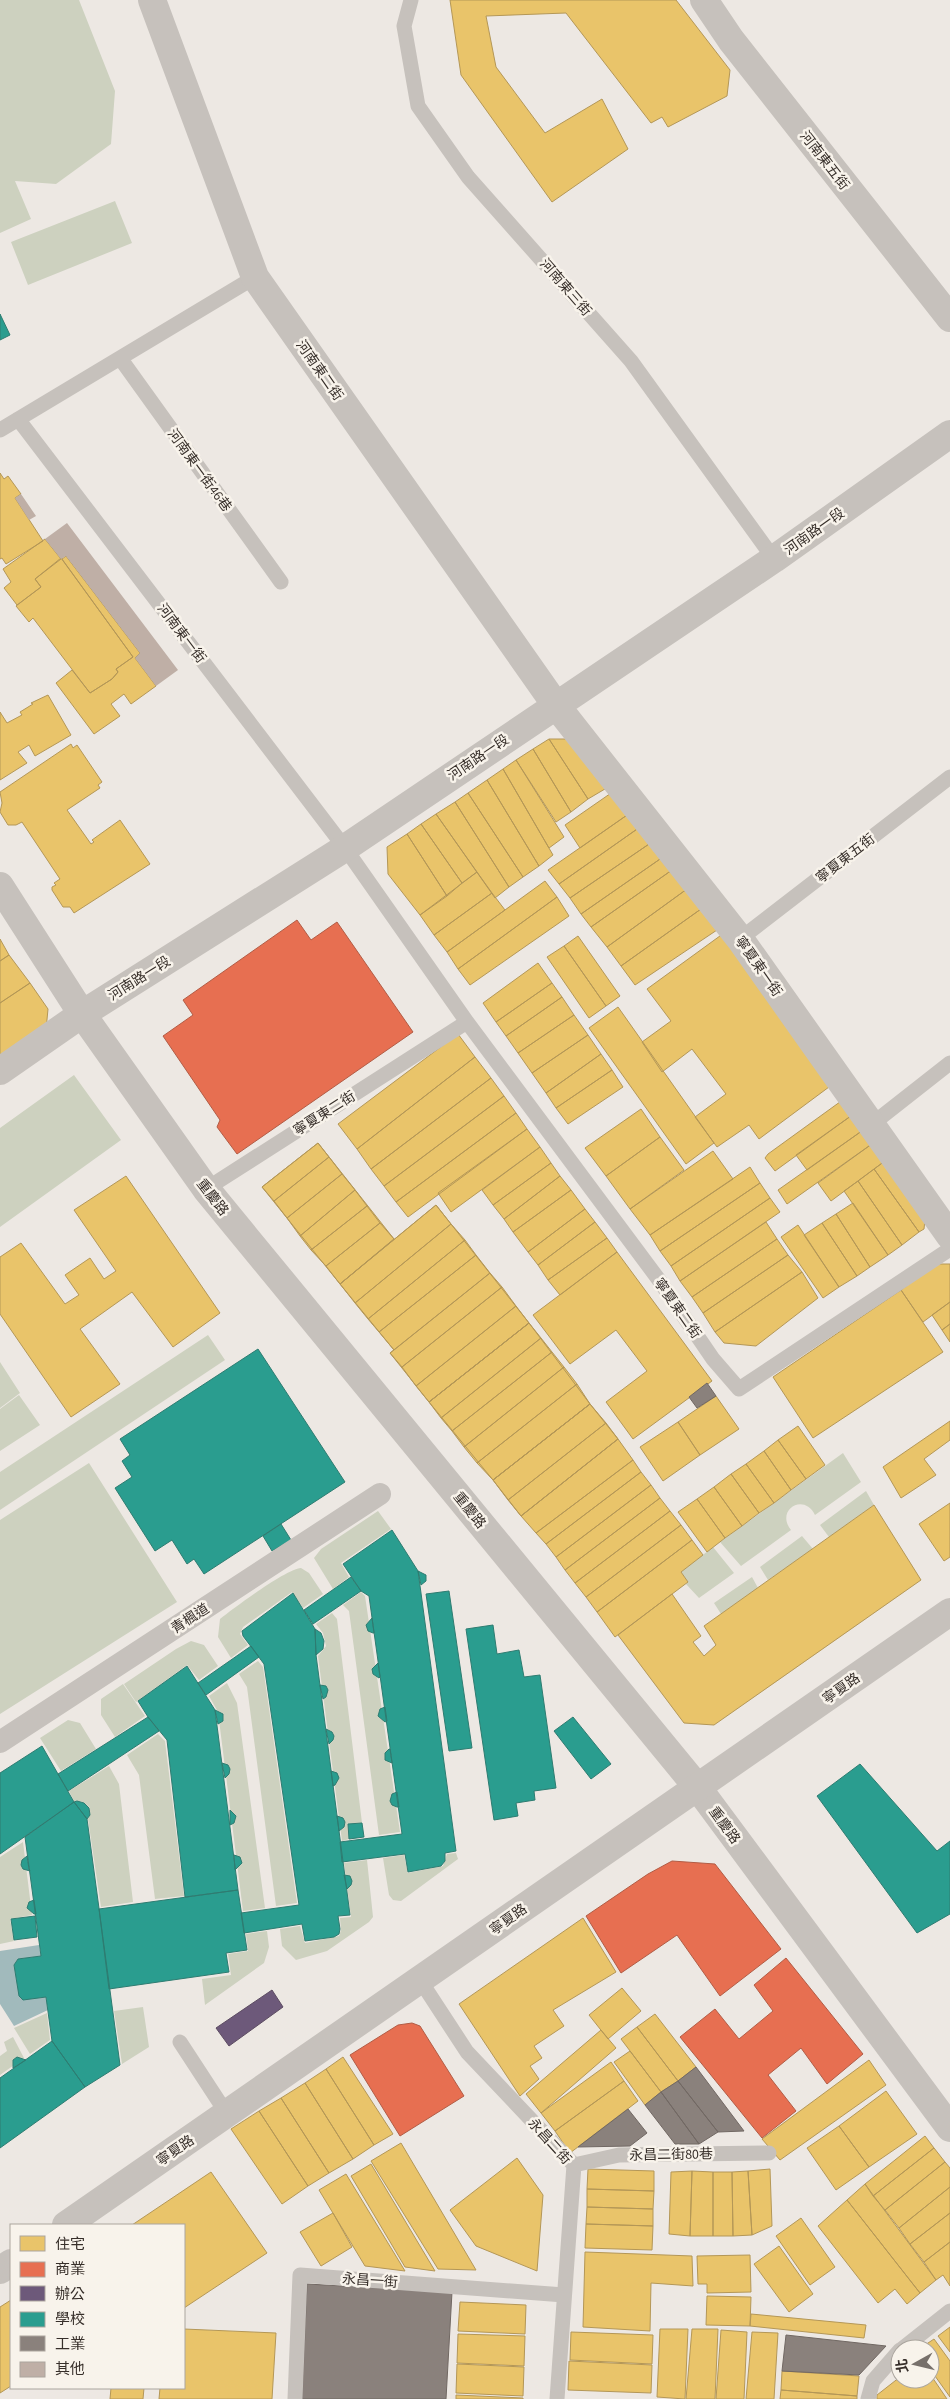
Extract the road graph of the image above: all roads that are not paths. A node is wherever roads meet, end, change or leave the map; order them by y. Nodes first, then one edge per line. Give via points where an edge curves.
1 (152, 0) edge
2 (411, 0) edge
3 (704, 0) edge
4 (255, 276) junction
5 (950, 318) edge
6 (120, 358) junction
7 (18, 419) junction
8 (0, 430) edge
9 (950, 434) edge
10 (774, 559) junction
11 (281, 582) dead end
12 (555, 704) junction
13 (950, 777) edge
14 (345, 848) junction
15 (0, 886) edge
16 (740, 939) junction
17 (82, 1014) junction
18 (467, 1022) junction
19 (950, 1063) edge
20 (0, 1071) edge
21 (871, 1125) junction
22 (206, 1189) junction
23 (950, 1236) edge
24 (950, 1249) edge
25 (380, 1494) dead end
26 (950, 1612) edge
27 (0, 1742) edge
28 (698, 1788) junction
29 (420, 1980) junction
30 (180, 2042) dead end
31 (227, 2114) junction
32 (950, 2128) edge
33 (769, 2153) dead end
34 (574, 2165) junction
35 (67, 2224) edge
36 (564, 2295) junction
37 (950, 2311) edge
38 (915, 2339) edge
39 (890, 2362) edge
40 (295, 2399) edge
41 (557, 2399) edge
42 (868, 2399) edge

1 - 4 street, 河南東二街
2 - 10 lane, 河南東三街 via 404,26 418,106 468,176 631,361
3 - 5 street, 河南東五街 via 731,40
4 - 6 lane
4 - 12 street, 河南東二街
6 - 7 lane
6 - 11 lane, 河南東一街46巷
7 - 8 lane
7 - 14 lane, 河南東一街
9 - 10 street, 河南路一段
10 - 12 street, 河南路一段
12 - 14 street, 河南路一段
12 - 16 street, 寧夏東一街
13 - 16 lane, 寧夏東五街
14 - 17 street, 河南路一段
14 - 18 lane, 寧夏東二街
15 - 17 street, 重慶路
16 - 21 street, 寧夏東一街
17 - 20 street, 河南路一段
17 - 22 street, 重慶路
18 - 22 lane, 寧夏東二街
18 - 24 lane, 寧夏東二街 via 659,1280 713,1359 739,1389
19 - 21 lane
21 - 23 street, 寧夏東一街
22 - 28 street, 重慶路
25 - 27 street, 青楓道
26 - 28 street, 寧夏路
28 - 29 street, 寧夏路
28 - 32 street, 重慶路
29 - 31 street, 寧夏路
29 - 34 lane, 永昌二街 via 467,2052
30 - 31 lane
31 - 35 street, 寧夏路
33 - 34 lane, 永昌二街80巷 via 619,2155
34 - 36 lane, 永昌二街
36 - 40 lane, 永昌一街 via 300,2275
36 - 41 lane, 永昌二街
37 - 38 lane
39 - 42 lane via 873,2381

